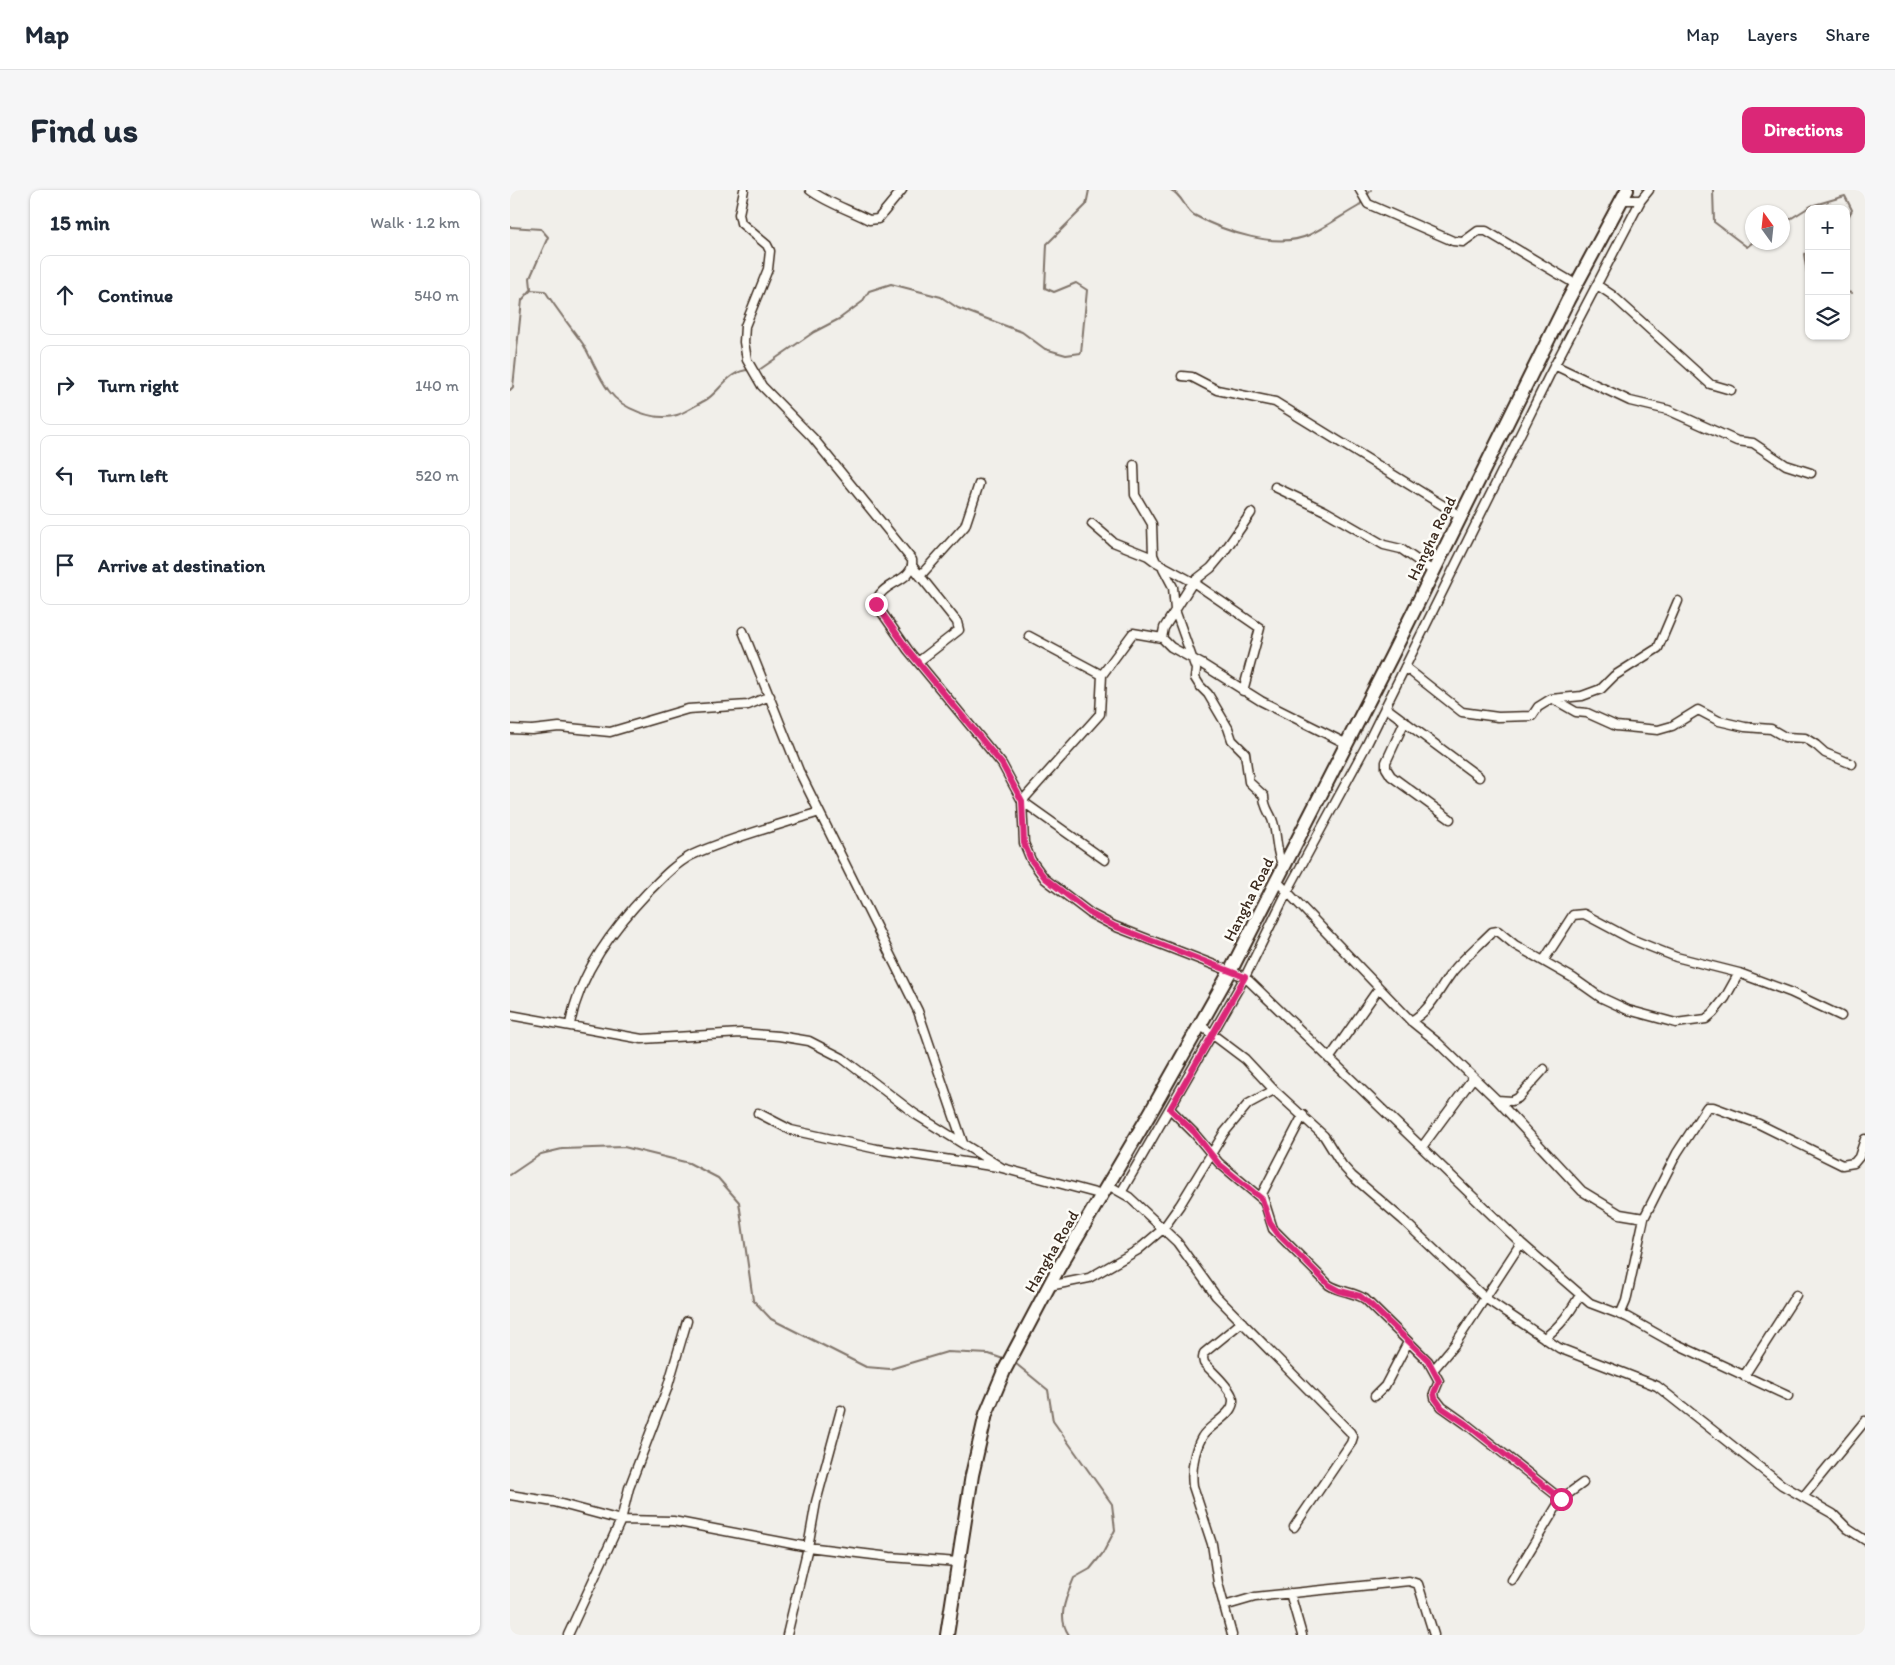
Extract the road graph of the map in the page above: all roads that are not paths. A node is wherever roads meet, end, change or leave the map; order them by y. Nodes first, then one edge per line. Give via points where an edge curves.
1 (744, 190) edge
2 (810, 190) edge
3 (902, 190) edge
4 (1360, 190) edge
5 (1649, 190) edge
6 (1624, 195) edge
7 (1641, 200) junction
8 (1577, 285) junction
9 (1597, 285) junction
10 (1554, 365) junction
11 (1182, 376) dead end
12 (1731, 390) dead end
13 (1134, 465) dead end
14 (1811, 473) dead end
15 (980, 484) dead end
16 (1276, 487) dead end
17 (1251, 513) dead end
18 (1460, 516) junction
19 (1092, 524) dead end
20 (1156, 562) junction
21 (913, 568) junction
22 (1163, 568) junction
23 (1433, 571) junction
24 (920, 576) junction
25 (1193, 582) junction
26 (1678, 601) dead end
27 (1175, 610) junction
28 (743, 631) dead end
29 (1029, 636) dead end
30 (1162, 638) junction
31 (1192, 658) junction
32 (918, 662) junction
33 (1405, 667) junction
34 (1102, 675) junction
35 (1243, 691) junction
36 (770, 696) junction
37 (1553, 699) junction
38 (1385, 707) junction
39 (1405, 722) junction
40 (510, 729) edge
41 (1348, 744) junction
42 (1852, 764) dead end
43 (1478, 776) dead end
44 (1022, 801) junction
45 (818, 812) junction
46 (1450, 819) dead end
47 (1105, 860) dead end
48 (1283, 866) junction
49 (1276, 880) junction
50 (1287, 892) junction
51 (1544, 960) junction
52 (1231, 970) junction
53 (1738, 973) junction
54 (1245, 977) junction
55 (1379, 988) junction
56 (510, 1015) edge
57 (1841, 1016) dead end
58 (1410, 1021) junction
59 (570, 1024) junction
60 (1200, 1024) junction
61 (1212, 1033) junction
62 (1329, 1059) junction
63 (1544, 1069) dead end
64 (1473, 1078) junction
65 (1274, 1090) junction
66 (1497, 1100) junction
67 (1170, 1109) junction
68 (758, 1113) dead end
69 (1303, 1115) junction
70 (1865, 1139) edge
71 (964, 1144) junction
72 (1422, 1147) junction
73 (1211, 1154) junction
74 (1002, 1168) junction
75 (1106, 1190) junction
76 (1122, 1191) junction
77 (1262, 1199) junction
78 (1644, 1218) junction
79 (1163, 1229) junction
80 (1521, 1243) junction
81 (1049, 1286) junction
82 (1580, 1295) junction
83 (1796, 1295) dead end
84 (1485, 1298) junction
85 (1620, 1315) junction
86 (687, 1321) dead end
87 (1242, 1322) junction
88 (1544, 1338) junction
89 (1408, 1342) junction
90 (1434, 1369) junction
91 (1744, 1376) junction
92 (1375, 1396) dead end
93 (1788, 1396) dead end
94 (840, 1410) dead end
95 (1865, 1421) edge
96 (1583, 1484) dead end
97 (510, 1495) edge
98 (1803, 1497) junction
99 (1561, 1499) junction
100 (621, 1520) junction
101 (1294, 1527) dead end
102 (1865, 1540) edge
103 (808, 1547) junction
104 (958, 1562) junction
105 (1512, 1580) dead end
106 (1290, 1593) junction
107 (1224, 1606) junction
108 (568, 1635) edge
109 (787, 1635) edge
110 (947, 1635) edge
111 (1232, 1635) edge
112 (1302, 1635) edge
113 (1434, 1635) edge

1 - 21 street via 739,214 741,223 770,251 768,269 745,326 747,360 762,386 813,438 912,560
2 - 3 street via 869,220 878,219
4 - 8 street via 1368,204 1453,241 1463,242 1478,231 1486,231
5 - 7 street
6 - 7 street
6 - 8 highway, Hangha Road
7 - 9 street
8 - 18 highway, Hangha Road
9 - 10 street
9 - 12 street via 1612,294 1710,384
10 - 14 street via 1630,402 1668,410 1737,441 1754,443 1786,465
10 - 33 street
11 - 18 street via 1192,377 1217,390 1275,402
13 - 20 street via 1135,495 1152,524
15 - 24 street via 965,526
16 - 23 street via 1384,545 1402,549
17 - 25 street via 1211,568
18 - 23 highway, Hangha Road
19 - 20 street via 1118,545
20 - 22 street
21 - 24 street
21 - 32 street via 884,590 877,597 876,604
22 - 25 street
22 - 27 street via 1173,586
23 - 41 highway, Hangha Road
24 - 32 street via 957,622 959,630
25 - 27 street
25 - 35 street via 1260,628
26 - 37 street via 1658,648 1601,688 1582,696
27 - 30 street
27 - 31 street
28 - 36 street
29 - 34 street
30 - 31 street
30 - 34 street via 1133,633
31 - 35 street
31 - 48 street via 1195,678 1208,694 1232,740 1245,752 1249,782 1264,796
32 - 44 street via 1002,764
33 - 37 street via 1462,712 1474,715 1532,716 1538,707
33 - 38 street
34 - 44 street via 1100,714
35 - 41 street
36 - 40 street via 748,705 688,709 610,732 559,726
36 - 45 street
37 - 42 street via 1576,712 1587,713 1616,726 1658,730 1672,726 1698,710 1720,721 1771,729 1785,737 1805,738 1825,753
38 - 39 street
38 - 50 street
39 - 43 street
39 - 46 street via 1386,768 1391,776
41 - 48 highway, Hangha Road
44 - 47 street
44 - 52 street via 1024,843 1031,860 1045,878 1091,914 1114,926
45 - 59 street via 700,852 665,874 633,908 594,962 575,1002
45 - 71 street via 918,1011
48 - 49 highway, Hangha Road
49 - 50 street
49 - 52 highway, Hangha Road
50 - 54 street
50 - 55 street
51 - 53 street via 1576,913 1676,957
51 - 53 street via 1600,997 1628,1010 1676,1023 1706,1019 1725,998
51 - 58 street via 1515,945 1498,931 1492,932 1454,970 1425,1012
52 - 54 street
52 - 60 highway, Hangha Road
53 - 57 street
54 - 61 street
54 - 62 street
55 - 58 street
55 - 62 street
56 - 59 street
58 - 64 street via 1437,1042
59 - 71 street via 642,1039 741,1033 809,1041 842,1058 915,1114
60 - 61 street
60 - 75 highway, Hangha Road
61 - 65 street via 1245,1059
61 - 67 street
62 - 72 street
63 - 66 street via 1518,1098
64 - 66 street
64 - 72 street
65 - 69 street
65 - 73 street via 1248,1104
66 - 78 street via 1582,1191 1620,1214
67 - 73 street
67 - 76 street
68 - 74 street via 791,1130 877,1149
69 - 77 street via 1265,1187
69 - 84 street via 1324,1136 1352,1176
70 - 78 street via 1854,1163 1842,1165 1759,1124 1712,1106 1707,1107 1677,1153
71 - 74 street
72 - 80 street
73 - 77 street
73 - 79 street
74 - 75 street
75 - 76 street
75 - 81 highway, Hangha Road
76 - 79 street
77 - 89 street via 1273,1229 1318,1276 1340,1291 1360,1296
78 - 85 street
79 - 81 street via 1130,1255 1089,1278
79 - 87 street via 1177,1242 1205,1283
80 - 82 street
80 - 84 street
81 - 104 highway, Hangha Road via 1004,1371 986,1414
82 - 85 street
82 - 88 street via 1556,1330
83 - 91 street
84 - 88 street
84 - 90 street
85 - 91 street
86 - 100 street
87 - 101 street via 1346,1426 1352,1437 1352,1444
87 - 107 street via 1202,1358 1231,1394 1233,1402 1231,1408 1203,1435 1192,1476 1212,1544
88 - 98 street via 1559,1348 1657,1386 1782,1485
89 - 90 street
89 - 92 street
90 - 99 street via 1439,1381 1435,1398 1442,1408
91 - 93 street
94 - 103 street
95 - 98 street
96 - 99 street
97 - 100 street via 554,1502
98 - 102 street via 1833,1514
99 - 105 street
100 - 103 street via 673,1521
100 - 108 street
103 - 104 street
103 - 109 street
104 - 110 highway, Hangha Road
106 - 107 street
106 - 112 street
106 - 113 street via 1409,1581 1418,1584 1422,1591
107 - 111 street

